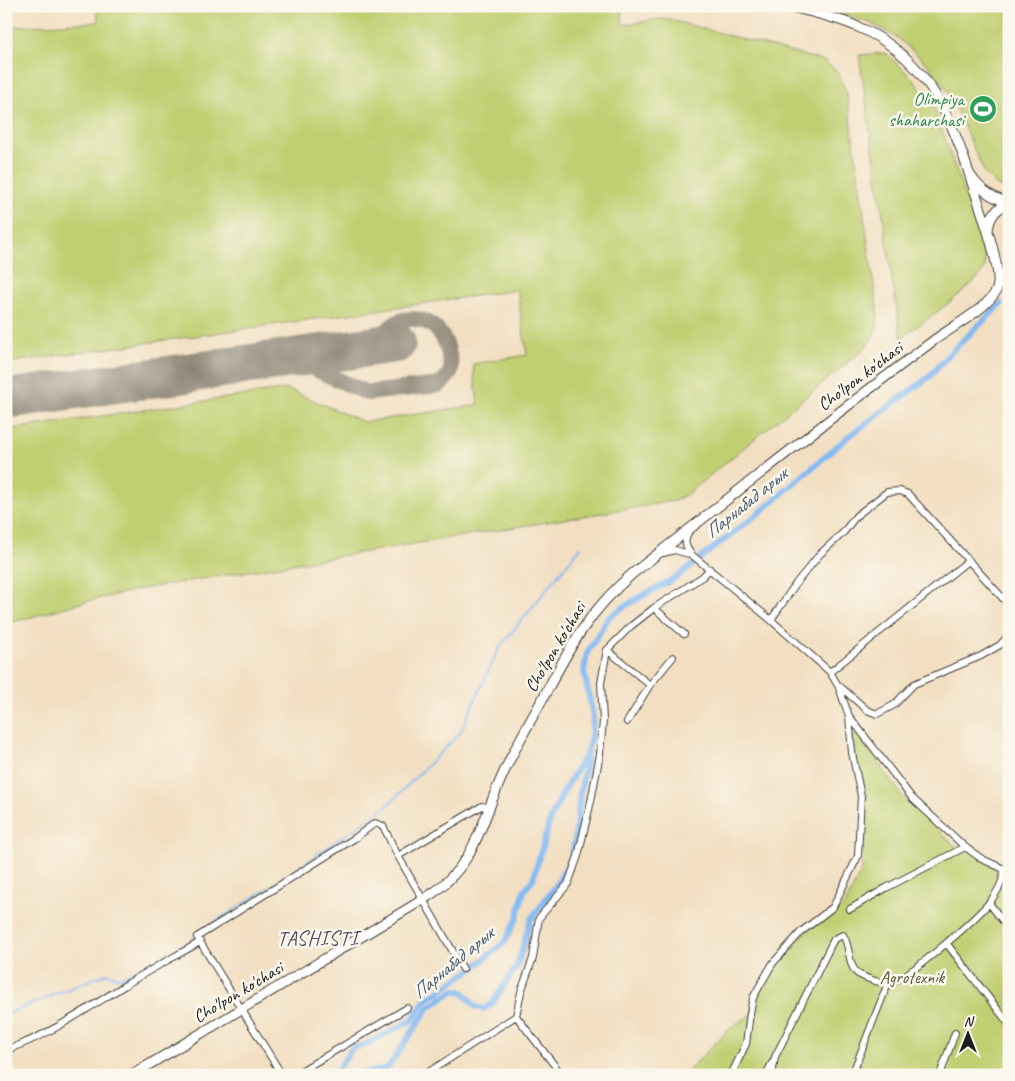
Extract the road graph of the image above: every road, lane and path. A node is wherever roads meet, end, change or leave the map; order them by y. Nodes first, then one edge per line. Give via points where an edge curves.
1 (788, 6) edge
2 (969, 173) junction
3 (1009, 204) edge
4 (988, 235) junction
5 (692, 527) junction
6 (692, 555) junction
7 (653, 558) junction
8 (969, 560) junction
9 (708, 567) junction
10 (1009, 605) edge
11 (654, 608) junction
12 (771, 620) junction
13 (684, 634) dead end
14 (1009, 635) edge
15 (607, 650) junction
16 (673, 657) dead end
17 (830, 672) junction
18 (837, 684) junction
19 (650, 685) junction
20 (849, 716) junction
21 (627, 722) dead end
22 (489, 808) junction
23 (965, 847) junction
24 (398, 856) junction
25 (1007, 870) edge
26 (424, 900) junction
27 (990, 903) junction
28 (850, 909) dead end
29 (1009, 929) edge
30 (200, 942) junction
31 (947, 944) junction
32 (463, 969) dead end
33 (888, 983) junction
34 (242, 1008) junction
35 (407, 1008) dead end
36 (516, 1016) junction
37 (1009, 1024) edge
38 (955, 1033) dead end
39 (6, 1050) edge
40 (775, 1057) junction
41 (132, 1075) edge
42 (282, 1075) edge
43 (294, 1075) edge
44 (424, 1075) edge
45 (562, 1075) edge
46 (731, 1075) edge
47 (766, 1075) edge
48 (772, 1075) edge
49 (852, 1075) edge
50 (940, 1075) edge

1 - 2 main road, Cho'lpon ko'chasi via 842,20 871,32 909,62 945,109
2 - 3 main road via 988,194
2 - 4 main road, Cho'lpon ko'chasi
3 - 4 main road via 992,215
4 - 5 main road, Cho'lpon ko'chasi via 998,274 996,291 990,301 859,396
5 - 6 street via 686,535 685,544
5 - 7 main road, Cho'lpon ko'chasi
6 - 7 street via 671,550
6 - 9 street
7 - 22 main road, Cho'lpon ko'chasi via 613,591 581,630 509,761
8 - 10 street
8 - 12 street via 908,494 900,490 887,492 856,516 820,554
8 - 17 street
9 - 11 street via 702,577
9 - 12 street
11 - 13 street
11 - 15 street
12 - 17 street
14 - 18 street via 1000,645 981,656 914,684 894,705 877,714 867,710
15 - 19 street
15 - 36 street via 601,683 603,721 600,754 578,856 568,884 539,918 533,958
16 - 19 street
17 - 18 street
18 - 20 street
19 - 21 street
20 - 23 street via 912,798
20 - 46 street via 861,796 858,856 833,907 801,932 773,963 759,987 750,1013 746,1044
22 - 24 street via 482,806
22 - 26 main road, Cho'lpon ko'chasi via 462,866 445,885
23 - 25 street
23 - 28 street
24 - 26 street
24 - 30 street via 383,826 375,823 197,937
25 - 27 street
26 - 32 street
26 - 34 main road, Cho'lpon ko'chasi
27 - 29 street
27 - 31 street
30 - 34 street
30 - 39 street via 32,1040
31 - 33 street via 901,978
31 - 37 street
33 - 40 street via 859,974 851,962 843,935 834,939
33 - 49 street
34 - 41 main road, Cho'lpon ko'chasi
34 - 42 street
35 - 43 street
36 - 44 street
36 - 45 street
38 - 50 street
40 - 47 street
40 - 48 street

